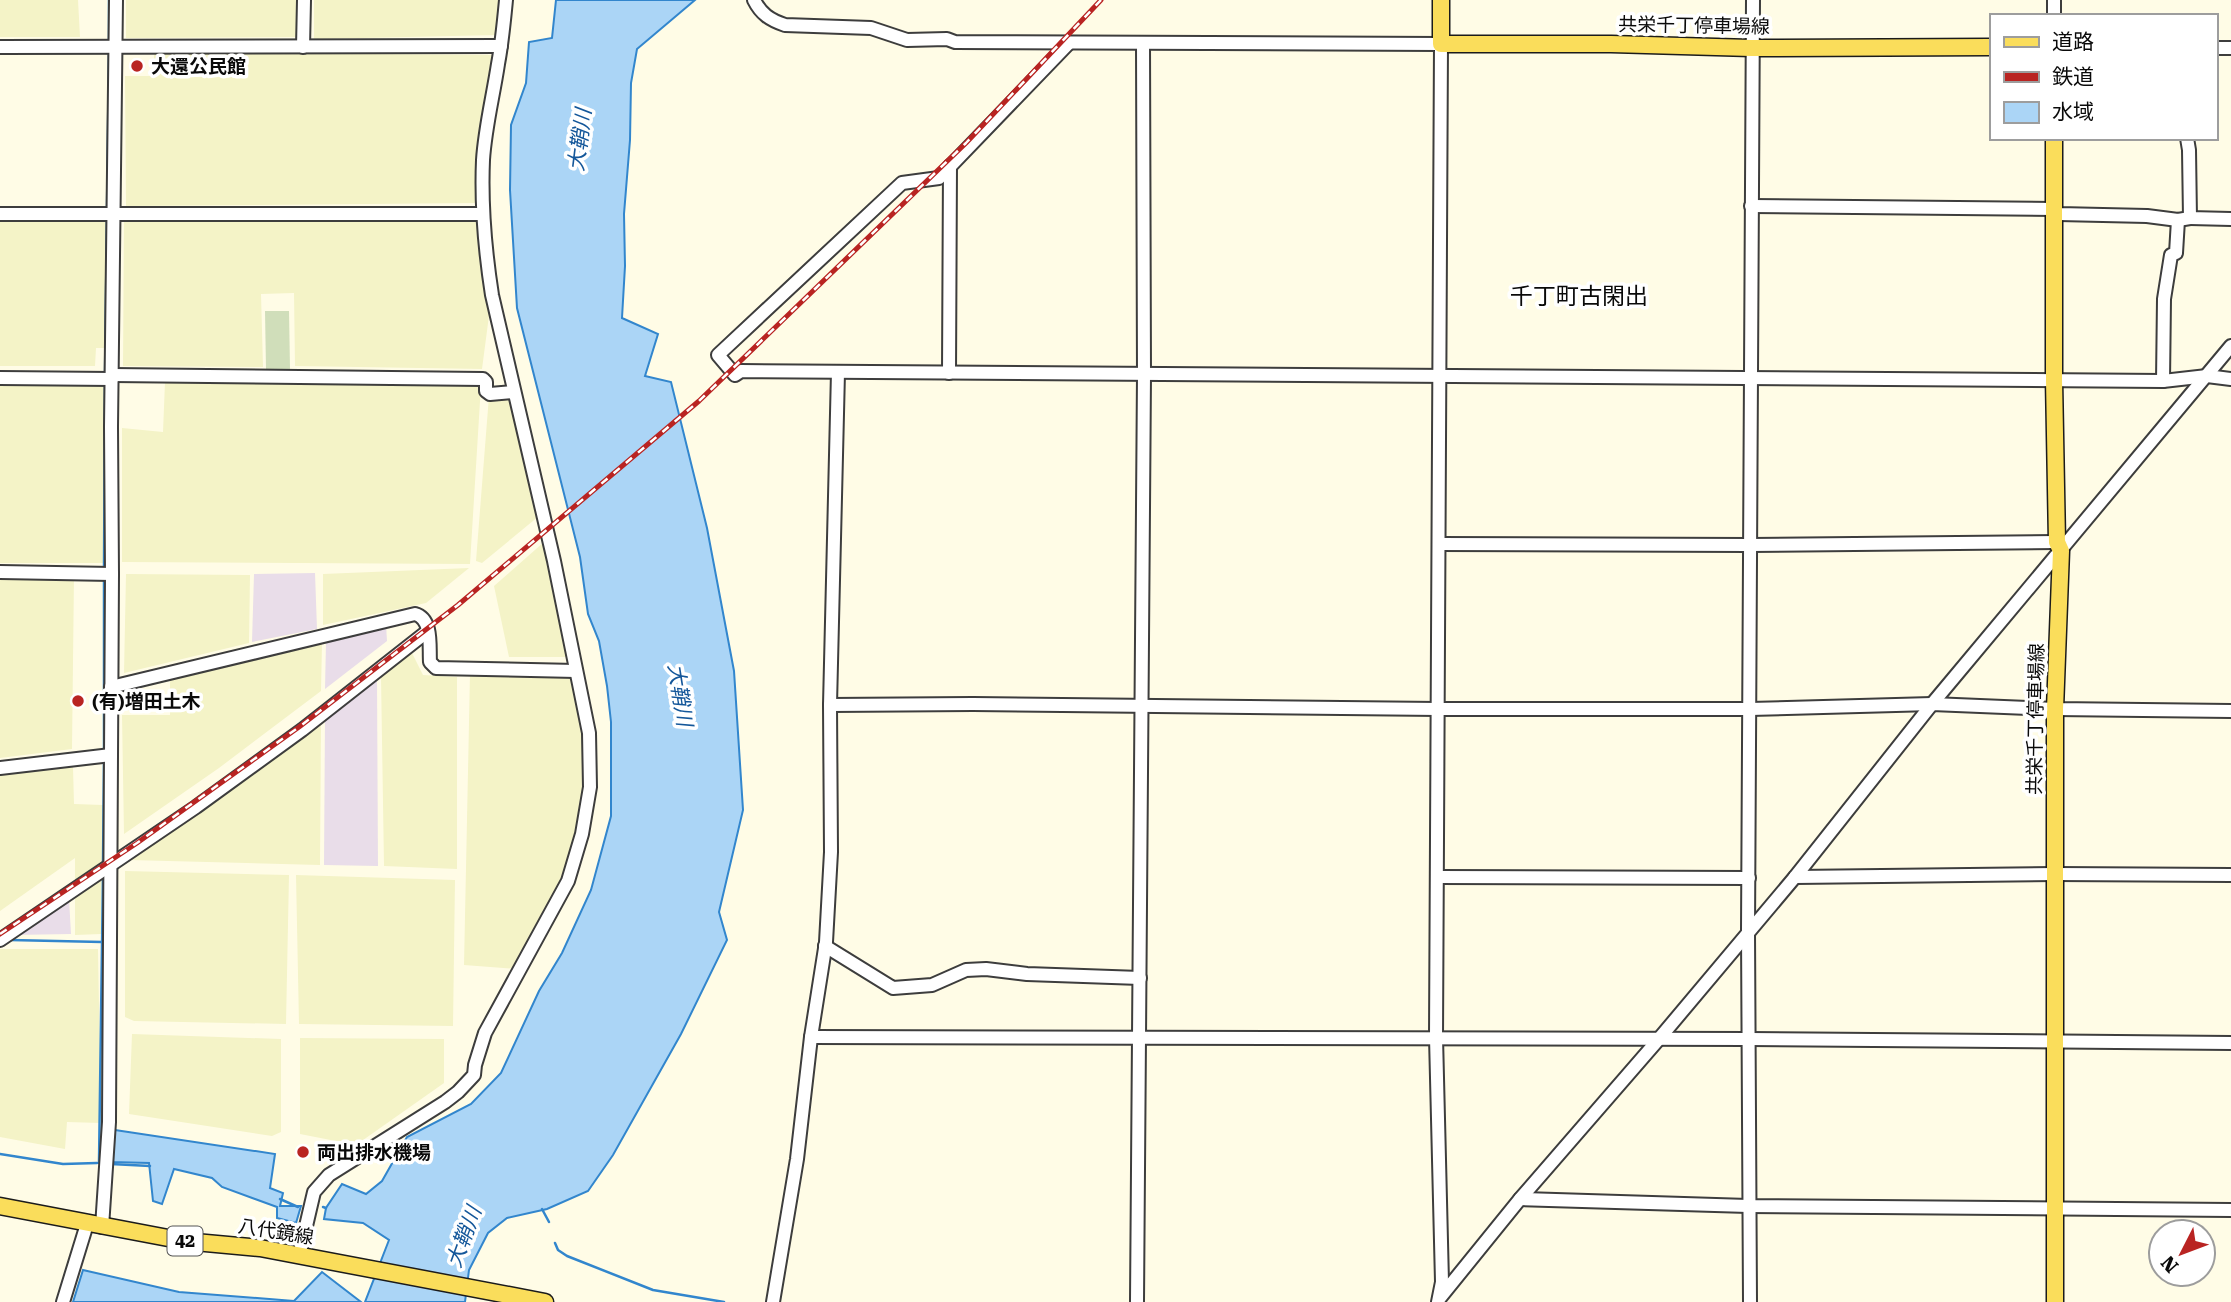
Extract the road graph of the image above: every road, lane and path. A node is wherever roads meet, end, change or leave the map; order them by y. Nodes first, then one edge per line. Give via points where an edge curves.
1 (116, 0) edge
2 (304, 0) edge
3 (506, 0) edge
4 (754, 0) edge
5 (1441, 0) edge
6 (1753, 0) edge
7 (1069, 43) junction
8 (1143, 43) junction
9 (1441, 44) junction
10 (501, 46) junction
11 (0, 47) edge
12 (111, 47) junction
13 (303, 47) junction
14 (1990, 47) edge
15 (1751, 48) junction
16 (2054, 140) edge
17 (2187, 140) edge
18 (2194, 140) edge
19 (950, 166) junction
20 (1751, 206) junction
21 (2054, 209) junction
22 (0, 214) edge
23 (482, 214) junction
24 (110, 215) junction
25 (2188, 219) junction
26 (2231, 219) edge
27 (2231, 346) edge
28 (838, 372) junction
29 (949, 373) junction
30 (1144, 375) junction
31 (1439, 376) junction
32 (2207, 376) junction
33 (109, 377) junction
34 (0, 378) edge
35 (1751, 378) junction
36 (2231, 379) edge
37 (2054, 380) junction
38 (2163, 381) junction
39 (513, 392) junction
40 (1439, 544) junction
41 (1750, 545) junction
42 (2059, 546) junction
43 (0, 572) edge
44 (107, 573) junction
45 (428, 631) junction
46 (576, 671) junction
47 (111, 687) junction
48 (1932, 704) junction
49 (831, 705) junction
50 (1142, 706) junction
51 (1438, 709) junction
52 (1749, 709) junction
53 (2054, 709) junction
54 (2231, 710) edge
55 (106, 756) junction
56 (0, 768) edge
57 (106, 868) junction
58 (2055, 874) junction
59 (2231, 875) edge
60 (1438, 877) junction
61 (1794, 877) junction
62 (1749, 878) junction
63 (1748, 932) junction
64 (4, 937) edge
65 (825, 946) junction
66 (1140, 978) junction
67 (811, 1037) junction
68 (1140, 1037) junction
69 (1436, 1037) junction
70 (1749, 1039) junction
71 (1658, 1040) junction
72 (2055, 1041) junction
73 (2231, 1044) edge
74 (329, 1165) dead end
75 (316, 1189) junction
76 (1520, 1199) junction
77 (0, 1206) edge
78 (1748, 1206) junction
79 (2055, 1209) junction
80 (2231, 1210) edge
81 (95, 1225) junction
82 (299, 1256) junction
83 (1438, 1301) edge
84 (63, 1302) edge
85 (545, 1302) edge
86 (773, 1302) edge
87 (1137, 1302) edge
88 (1750, 1302) edge
89 (2055, 1302) edge

1 - 12 street
2 - 13 street
3 - 10 street
4 - 7 street via 772,21 785,25 872,28 907,40
5 - 9 main road
6 - 15 street
7 - 8 street
7 - 19 street
8 - 9 street
8 - 30 street
9 - 15 main road, 共栄千丁停車場線
9 - 31 street
10 - 13 street
10 - 23 street via 483,158
11 - 12 street
12 - 13 street
12 - 24 street
14 - 15 main road, 共栄千丁停車場線
15 - 20 street
16 - 21 main road, 共栄千丁停車場線
17 - 25 street
18 - 25 street
19 - 28 street via 940,177 902,183 718,355 736,375 741,371
19 - 29 street
20 - 21 street
20 - 35 street
21 - 25 street via 2059,214
21 - 37 main road, 共栄千丁停車場線
22 - 24 street
23 - 24 street
23 - 39 street via 492,295
24 - 33 street
25 - 26 street
25 - 38 street via 2176,253 2171,255 2164,299
27 - 32 street
28 - 29 street
28 - 49 street
29 - 30 street
30 - 31 street
30 - 50 street
31 - 35 street
31 - 40 street
32 - 36 street
32 - 38 street
32 - 42 street
33 - 34 street
33 - 39 street via 483,379 489,394
33 - 44 street via 111,564
35 - 37 street
35 - 41 street
37 - 38 street
37 - 42 main road, 共栄千丁停車場線
39 - 46 street
40 - 41 street
40 - 51 street
41 - 42 street
41 - 52 street
42 - 48 street
42 - 53 main road, 共栄千丁停車場線
43 - 44 street
44 - 47 street
45 - 46 street via 430,662 436,668
45 - 47 street via 427,622 415,614
45 - 57 street via 302,730
46 - 75 street via 589,733 590,787 582,834 568,881 485,1033 474,1074 452,1097 329,1175
47 - 55 street
48 - 52 street
48 - 53 street
48 - 61 street
49 - 50 street
49 - 65 street via 831,852
50 - 51 street
50 - 66 street
51 - 52 street
51 - 60 street
52 - 62 street
53 - 54 street
53 - 58 main road, 共栄千丁停車場線
55 - 56 street
55 - 57 street
57 - 64 street
57 - 81 street via 108,1147
58 - 59 street
58 - 61 street
58 - 72 main road, 共栄千丁停車場線
60 - 62 street
60 - 69 street
61 - 63 street
62 - 63 street
63 - 70 street
63 - 71 street
65 - 66 street via 893,988 932,985 966,970 986,969
65 - 67 street
66 - 68 street
67 - 68 street
67 - 86 street
68 - 69 street
68 - 87 street
69 - 71 street
69 - 83 street via 1442,1282
70 - 71 street
70 - 72 street
70 - 78 street
71 - 76 street
72 - 73 street
72 - 79 main road, 共栄千丁停車場線
74 - 75 street via 317,1179
75 - 82 street
76 - 78 street
76 - 83 street
77 - 81 main road, 八代鏡線 / 42
78 - 79 street
78 - 88 street
79 - 80 street
79 - 89 main road, 共栄千丁停車場線
81 - 82 main road, 八代鏡線 / 42
81 - 84 street
82 - 85 main road, 八代鏡線 / 42

